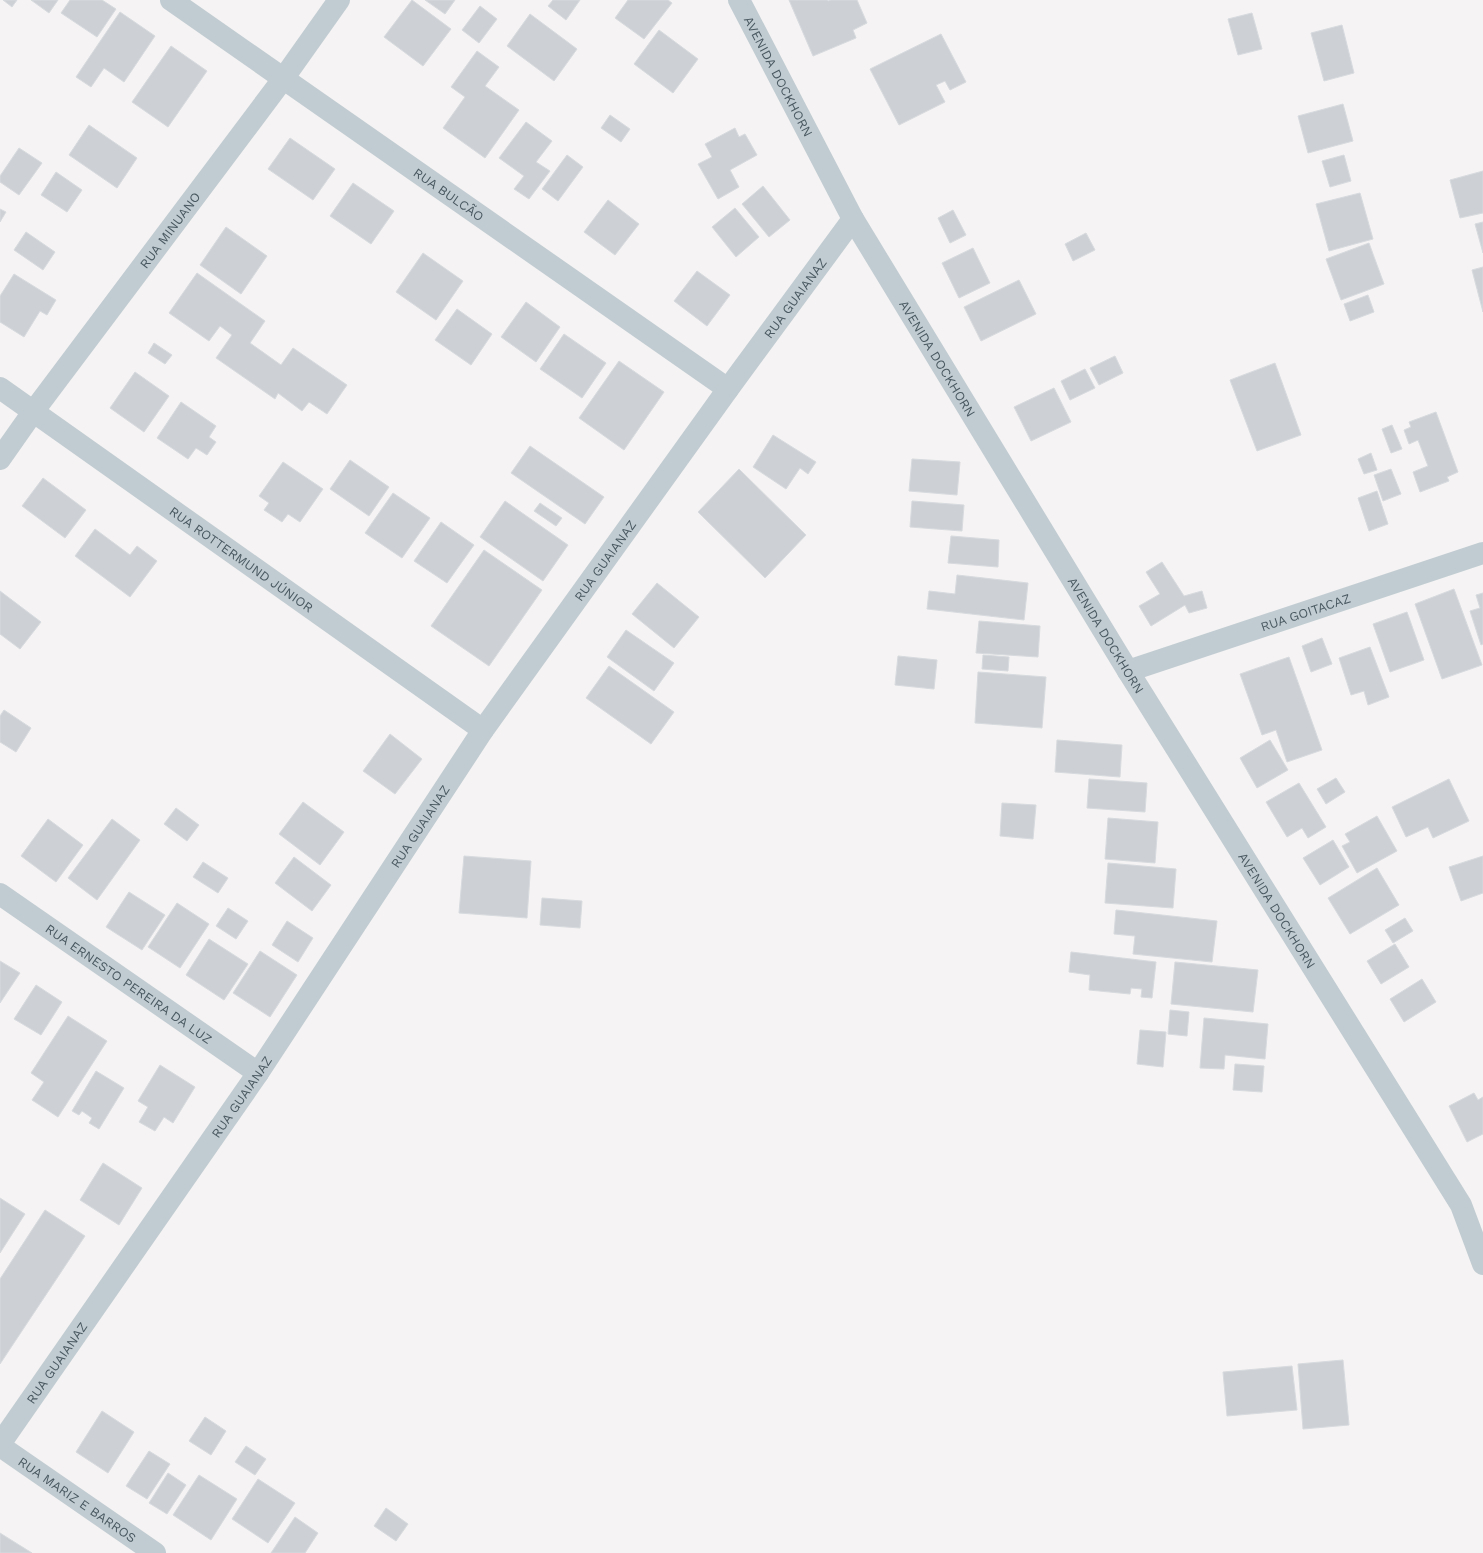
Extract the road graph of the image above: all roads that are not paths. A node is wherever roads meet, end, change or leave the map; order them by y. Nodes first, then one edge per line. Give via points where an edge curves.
1 (171, 0) edge
2 (339, 0) edge
3 (739, 0) edge
4 (283, 79) junction
5 (853, 219) junction
6 (0, 388) edge
7 (728, 389) junction
8 (33, 412) junction
9 (0, 459) edge
10 (1483, 553) edge
11 (1128, 671) junction
12 (483, 730) junction
13 (0, 894) edge
14 (258, 1073) junction
15 (1483, 1264) edge
16 (0, 1445) edge
17 (154, 1553) edge

1 - 4 street, RUA BULCÃO
2 - 4 street, RUA MINUANO
3 - 5 street, AVENIDA DOCKHORN
4 - 7 street, RUA BULCÃO
4 - 8 street, RUA MINUANO
5 - 7 street, RUA GUAIANAZ
5 - 11 street, AVENIDA DOCKHORN
6 - 8 street, RUA ROTTERMUND JÚNIOR
7 - 12 street, RUA GUAIANAZ
8 - 9 street, RUA MINUANO
8 - 12 street, RUA ROTTERMUND JÚNIOR
10 - 11 street, RUA GOITACAZ
11 - 15 street, AVENIDA DOCKHORN via 1461,1205
12 - 14 street, RUA GUAIANAZ
13 - 14 street, RUA ERNESTO PEREIRA DA LUZ
14 - 16 street, RUA GUAIANAZ
16 - 17 street, RUA MARIZ E BARROS

